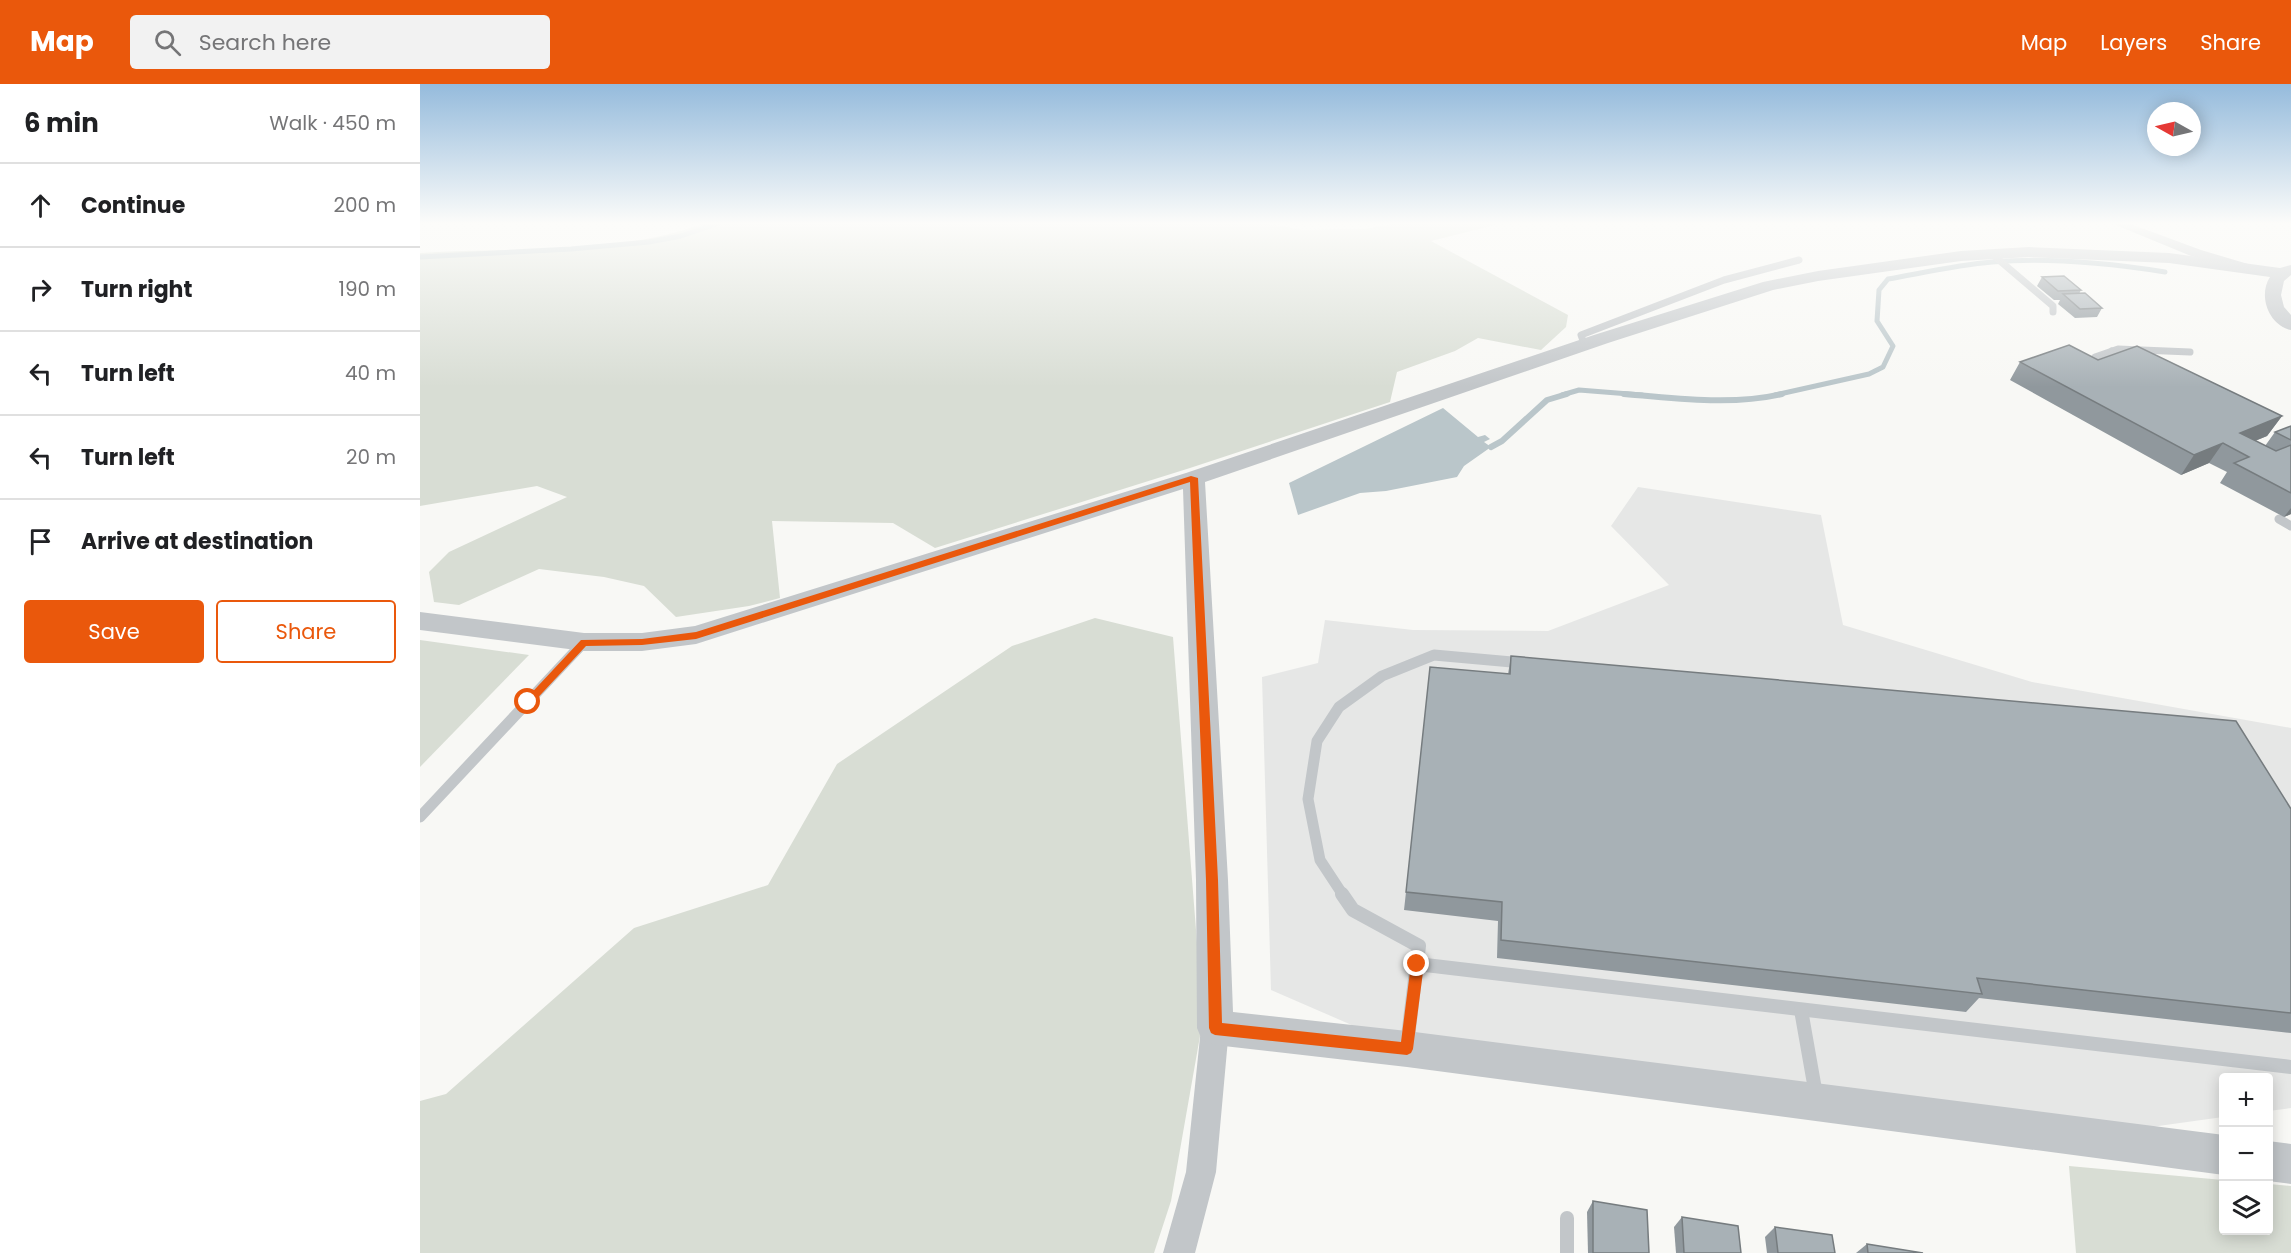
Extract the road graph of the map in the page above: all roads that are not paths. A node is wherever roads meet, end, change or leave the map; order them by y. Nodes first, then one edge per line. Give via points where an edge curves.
1 (1733, 278) edge
2 (1817, 278) edge
3 (2019, 278) edge
4 (2280, 278) edge
5 (2053, 312) dead end
6 (2291, 325) edge
7 (1585, 346) junction
8 (2112, 351) junction
9 (2190, 352) dead end
10 (2095, 357) edge
11 (2133, 362) edge
12 (1194, 478) junction
13 (2280, 519) dead end
14 (2291, 526) edge
15 (420, 621) edge
16 (584, 642) junction
17 (1529, 664) edge
18 (420, 817) edge
19 (1417, 964) junction
20 (1801, 1010) junction
21 (1215, 1028) junction
22 (1407, 1049) junction
23 (2291, 1067) edge
24 (1817, 1101) junction
25 (2219, 1154) edge
26 (2273, 1162) edge
27 (2291, 1164) edge
28 (1567, 1218) dead end
29 (1179, 1253) edge
30 (1567, 1253) edge

1 - 7 lane via 1581,335
2 - 7 street via 1769,286
3 - 5 lane via 2053,306
4 - 6 street via 2272,285 2272,299
7 - 12 street
8 - 9 lane
8 - 10 lane
8 - 11 lane
12 - 16 street via 696,635 642,642
12 - 21 street
13 - 14 lane
15 - 16 street
16 - 18 lane
17 - 19 lane via 1434,655 1382,676 1347,701 1317,741 1308,799 1320,860 1353,910 1419,946
19 - 20 lane
19 - 22 lane
20 - 23 lane
20 - 24 lane
21 - 22 street
21 - 29 street via 1201,1172
22 - 24 street
24 - 25 street
26 - 27 street
28 - 30 lane

